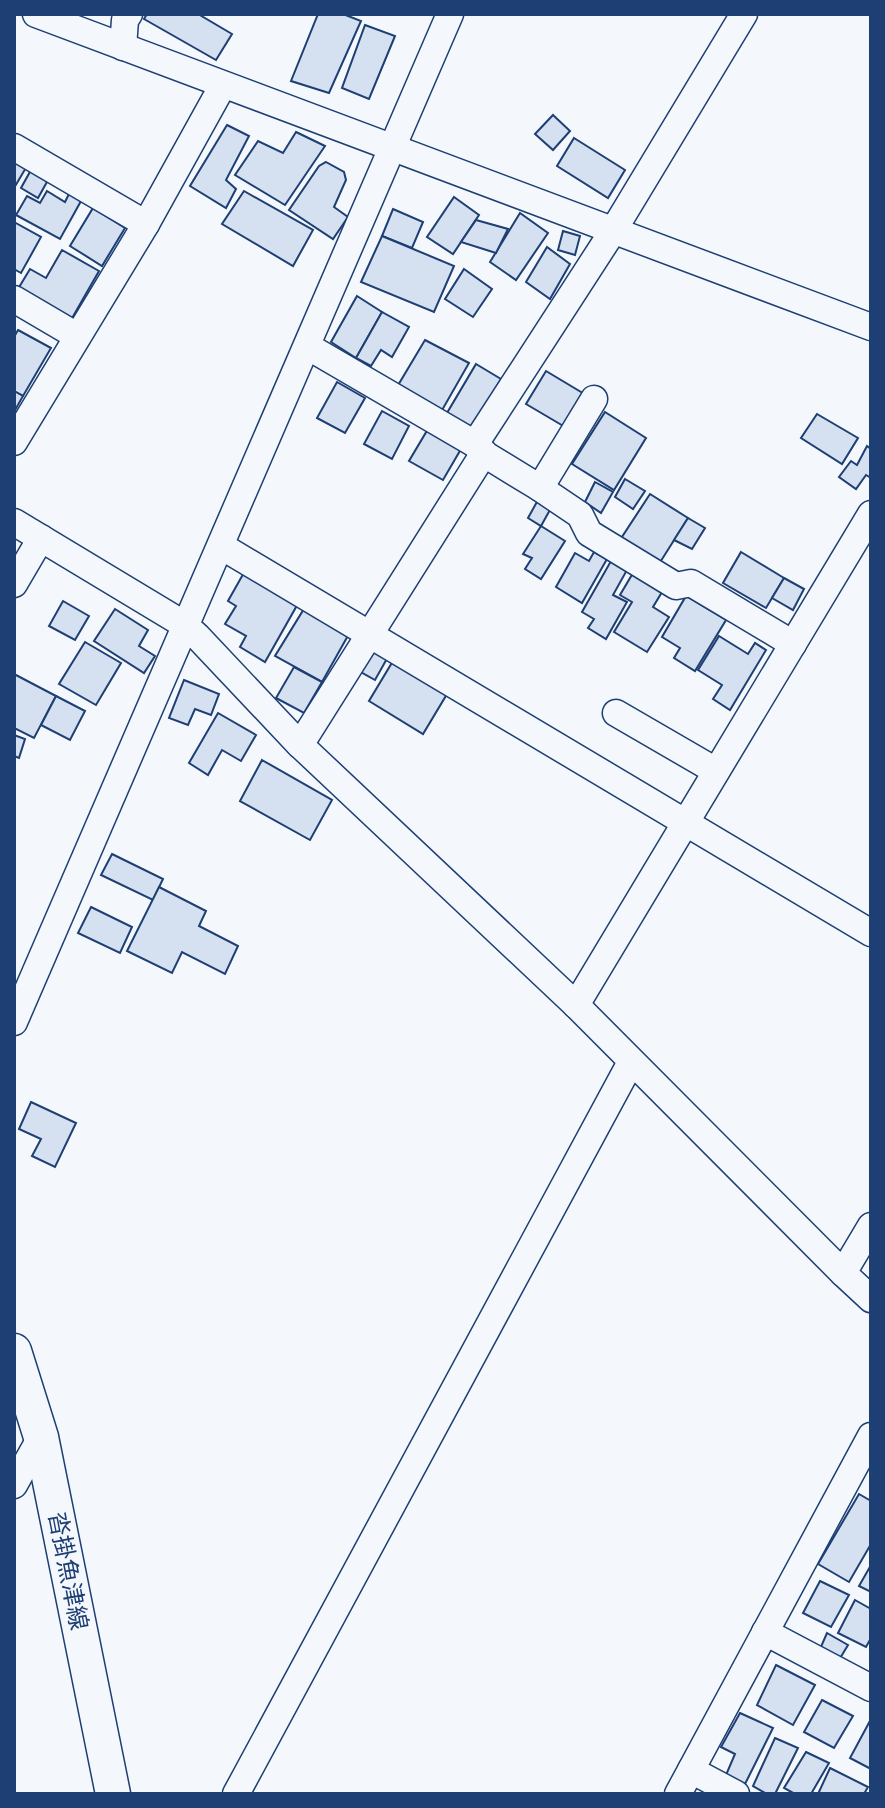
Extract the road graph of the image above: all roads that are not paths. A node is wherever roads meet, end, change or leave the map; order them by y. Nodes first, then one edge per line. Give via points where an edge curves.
1 (36, 14) edge
2 (129, 14) edge
3 (450, 14) edge
4 (744, 14) edge
5 (123, 47) junction
6 (223, 85) junction
7 (14, 147) edge
8 (392, 149) junction
9 (146, 224) junction
10 (613, 231) junction
11 (14, 299) edge
12 (871, 327) edge
13 (77, 336) junction
14 (307, 346) junction
15 (594, 399) dead end
16 (14, 442) edge
17 (480, 448) junction
18 (540, 488) junction
19 (14, 522) edge
20 (867, 531) edge
21 (41, 538) junction
22 (221, 546) junction
23 (14, 584) edge
24 (185, 625) junction
25 (370, 634) junction
26 (793, 644) junction
27 (616, 713) dead end
28 (300, 745) junction
29 (716, 771) junction
30 (686, 821) junction
31 (871, 933) edge
32 (576, 1005) junction
33 (14, 1022) edge
34 (631, 1062) junction
35 (871, 1226) edge
36 (843, 1273) junction
37 (871, 1299) edge
38 (14, 1351) edge
39 (41, 1437) junction
40 (867, 1453) edge
41 (14, 1485) edge
42 (765, 1632) junction
43 (871, 1688) edge
44 (691, 1770) junction
45 (113, 1794) edge
46 (236, 1794) edge
47 (678, 1794) edge
48 (736, 1794) edge

1 - 5 street
2 - 5 street
3 - 8 street
4 - 10 street
5 - 6 street
6 - 8 street
6 - 9 street
7 - 9 street
8 - 10 street
8 - 14 street
9 - 13 street
10 - 12 street
10 - 17 street
11 - 13 street
13 - 16 street
14 - 17 street
14 - 22 street
15 - 18 street
17 - 18 street
17 - 25 street
18 - 26 street via 580,515 589,533 676,586 691,583
19 - 21 street
20 - 26 street
21 - 23 street
21 - 24 street
22 - 24 street
22 - 25 street
24 - 28 street
24 - 33 street
25 - 28 street
25 - 30 street
26 - 29 street
27 - 29 street
28 - 32 street
29 - 30 street
30 - 31 street
30 - 32 street
32 - 34 street
34 - 36 street
34 - 46 street
35 - 36 street
36 - 37 street
38 - 39 main road, 沓掛魚津線
39 - 41 street
39 - 45 main road, 沓掛魚津線
40 - 42 street
42 - 43 street
42 - 44 street
44 - 47 street
44 - 48 street

